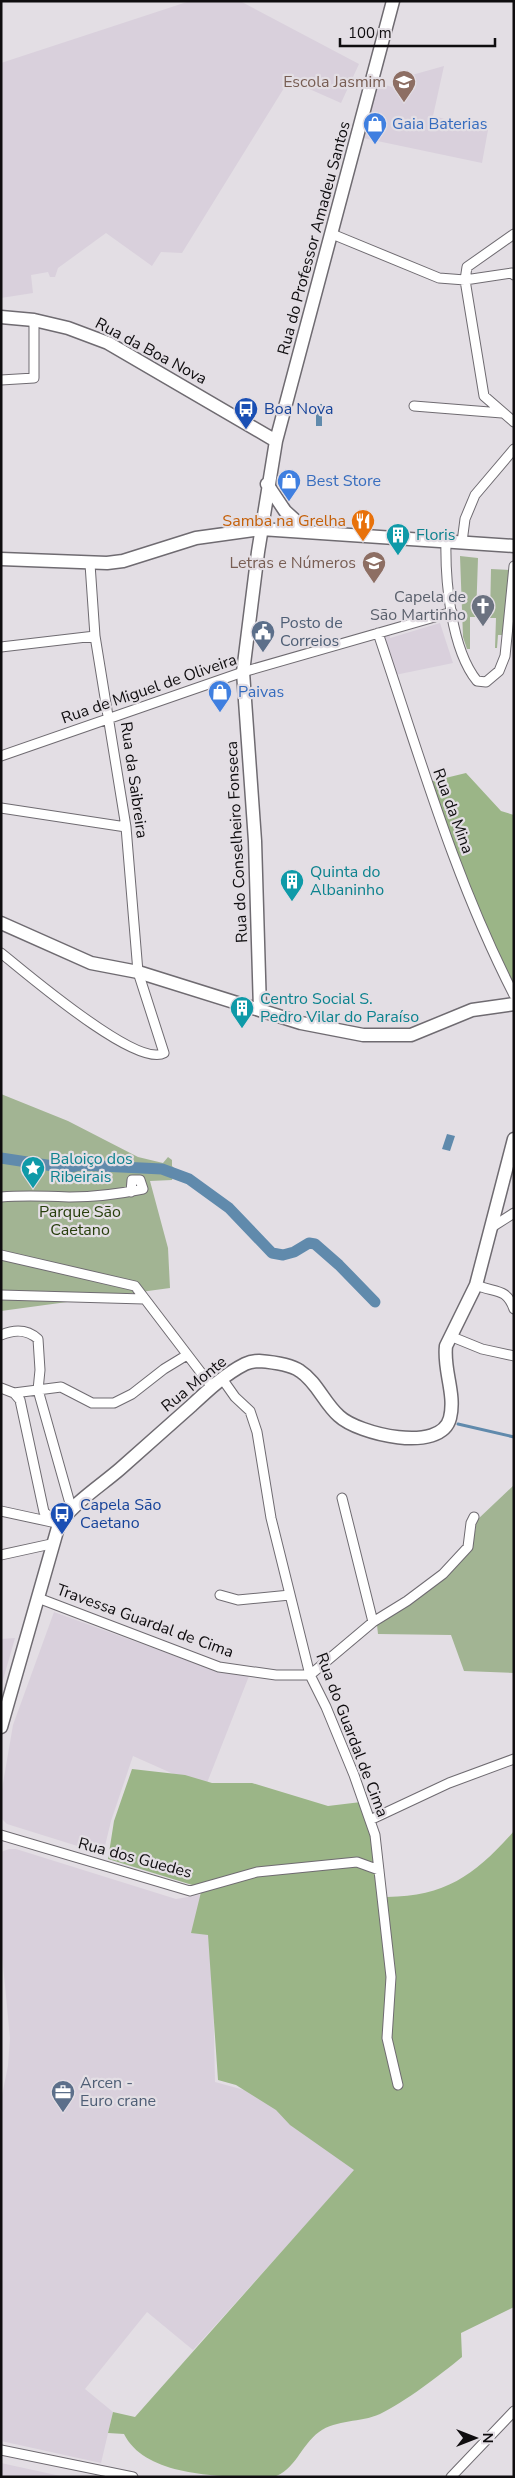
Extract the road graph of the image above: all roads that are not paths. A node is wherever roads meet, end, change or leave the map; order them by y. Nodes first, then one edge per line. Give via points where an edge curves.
1 (393, 1) edge
2 (332, 234) junction
3 (514, 234) edge
4 (514, 275) edge
5 (465, 281) junction
6 (1, 317) edge
7 (34, 320) junction
8 (1, 380) edge
9 (414, 406) dead end
10 (502, 413) junction
11 (514, 422) edge
12 (276, 440) junction
13 (514, 449) edge
14 (268, 484) junction
15 (262, 529) junction
16 (307, 532) junction
17 (446, 540) junction
18 (462, 542) junction
19 (514, 546) edge
20 (1, 559) edge
21 (90, 564) junction
22 (514, 566) edge
23 (452, 612) junction
24 (378, 633) junction
25 (95, 636) junction
26 (1, 647) edge
27 (243, 672) junction
28 (110, 718) junction
29 (1, 756) edge
30 (1, 808) edge
31 (126, 827) junction
32 (1, 923) edge
33 (1, 953) edge
34 (138, 972) junction
35 (514, 995) edge
36 (514, 1004) edge
37 (260, 1010) junction
38 (514, 1140) edge
39 (131, 1192) dead end
40 (1, 1197) edge
41 (514, 1213) edge
42 (492, 1227) junction
43 (1, 1255) edge
44 (476, 1285) junction
45 (1, 1295) edge
46 (144, 1299) junction
47 (514, 1309) edge
48 (1, 1335) edge
49 (450, 1336) junction
50 (187, 1354) junction
51 (514, 1356) edge
52 (223, 1380) junction
53 (212, 1387) junction
54 (1, 1388) edge
55 (38, 1390) junction
56 (14, 1393) junction
57 (342, 1498) dead end
58 (71, 1507) junction
59 (1, 1512) edge
60 (474, 1517) dead end
61 (58, 1524) junction
62 (52, 1544) junction
63 (1, 1555) edge
64 (220, 1595) dead end
65 (290, 1595) junction
66 (38, 1598) junction
67 (373, 1622) junction
68 (310, 1675) junction
69 (1, 1727) edge
70 (514, 1759) edge
71 (370, 1820) junction
72 (1, 1835) edge
73 (379, 1870) junction
74 (398, 2084) dead end
75 (514, 2411) edge
76 (1, 2450) edge
77 (133, 2477) edge
78 (451, 2477) edge

1 - 2 main road, Rua do Professor Amadeu Santos
2 - 5 street via 439,278
2 - 12 main road, Rua do Professor Amadeu Santos
3 - 5 street via 467,267
4 - 5 street
5 - 10 street via 484,396
6 - 7 main road, Rua da Boa Nova
7 - 8 street via 34,378
7 - 12 main road, Rua da Boa Nova via 108,343
9 - 10 street
10 - 11 street
12 - 14 main road, Rua do Professor Amadeu Santos
13 - 18 street via 475,495 464,519
14 - 15 main road, Rua do Professor Amadeu Santos
14 - 16 main road via 285,511
15 - 16 main road
15 - 21 main road via 211,534 123,561
15 - 27 main road, Rua do Conselheiro Fonseca
16 - 17 main road
17 - 18 main road
17 - 23 street via 445,573
18 - 19 main road
20 - 21 main road
21 - 25 street, Rua da Saibreira
22 - 23 street via 506,656 499,671 486,682 477,681 469,671
23 - 24 street, Rua de Miguel de Oliveira
24 - 27 street, Rua de Miguel de Oliveira
24 - 35 street, Rua da Mina via 415,750 472,906
25 - 26 street
25 - 28 street, Rua da Saibreira
27 - 28 street, Rua de Miguel de Oliveira
27 - 37 main road, Rua do Conselheiro Fonseca via 255,841
28 - 29 street, Rua de Miguel de Oliveira
28 - 31 street, Rua da Saibreira
30 - 31 street
31 - 34 street, Rua da Saibreira
32 - 34 main road via 91,963
33 - 34 street, Rua da Saibreira via 115,1040 152,1055 164,1053
34 - 37 main road
36 - 37 main road via 472,1010 401,1036 354,1033 301,1023
38 - 42 main road, Rua Monte
39 - 40 street via 72,1197 26,1194
41 - 42 street
42 - 44 main road, Rua Monte
43 - 46 street via 135,1286
44 - 47 street via 503,1292 510,1298
44 - 49 main road, Rua Monte
45 - 46 street
46 - 50 street
48 - 55 street via 19,1331 38,1339
49 - 51 street
49 - 52 main road, Rua Monte via 445,1356 452,1399 450,1420 443,1430 424,1437 394,1438 351,1426 337,1415 306,1375 286,1365 252,1362
50 - 53 street
50 - 55 street via 132,1394 114,1403 92,1403 61,1387
52 - 53 main road, Rua Monte
52 - 65 street, Rua do Guardal de Cima via 250,1411 257,1432 271,1518
53 - 58 main road, Rua Monte via 118,1471
54 - 56 street
55 - 56 street
55 - 58 street
56 - 61 street via 20,1400 44,1512
57 - 67 street
58 - 61 main road, Rua Monte
59 - 61 street
60 - 67 street via 468,1547 443,1574
61 - 62 main road
62 - 63 street
62 - 66 main road
64 - 65 street via 238,1600
65 - 68 street, Rua do Guardal de Cima
66 - 68 street, Travessa Guardal de Cima via 219,1666 276,1675
66 - 69 main road
67 - 68 street
68 - 71 street, Rua do Guardal de Cima via 326,1706
70 - 71 street via 449,1783
71 - 73 street, Rua do Guardal de Cima
72 - 73 street, Rua dos Guedes via 190,1891 258,1872 357,1862
73 - 74 street, Rua do Guardal de Cima via 391,1976 387,2038
75 - 78 street
76 - 77 street

